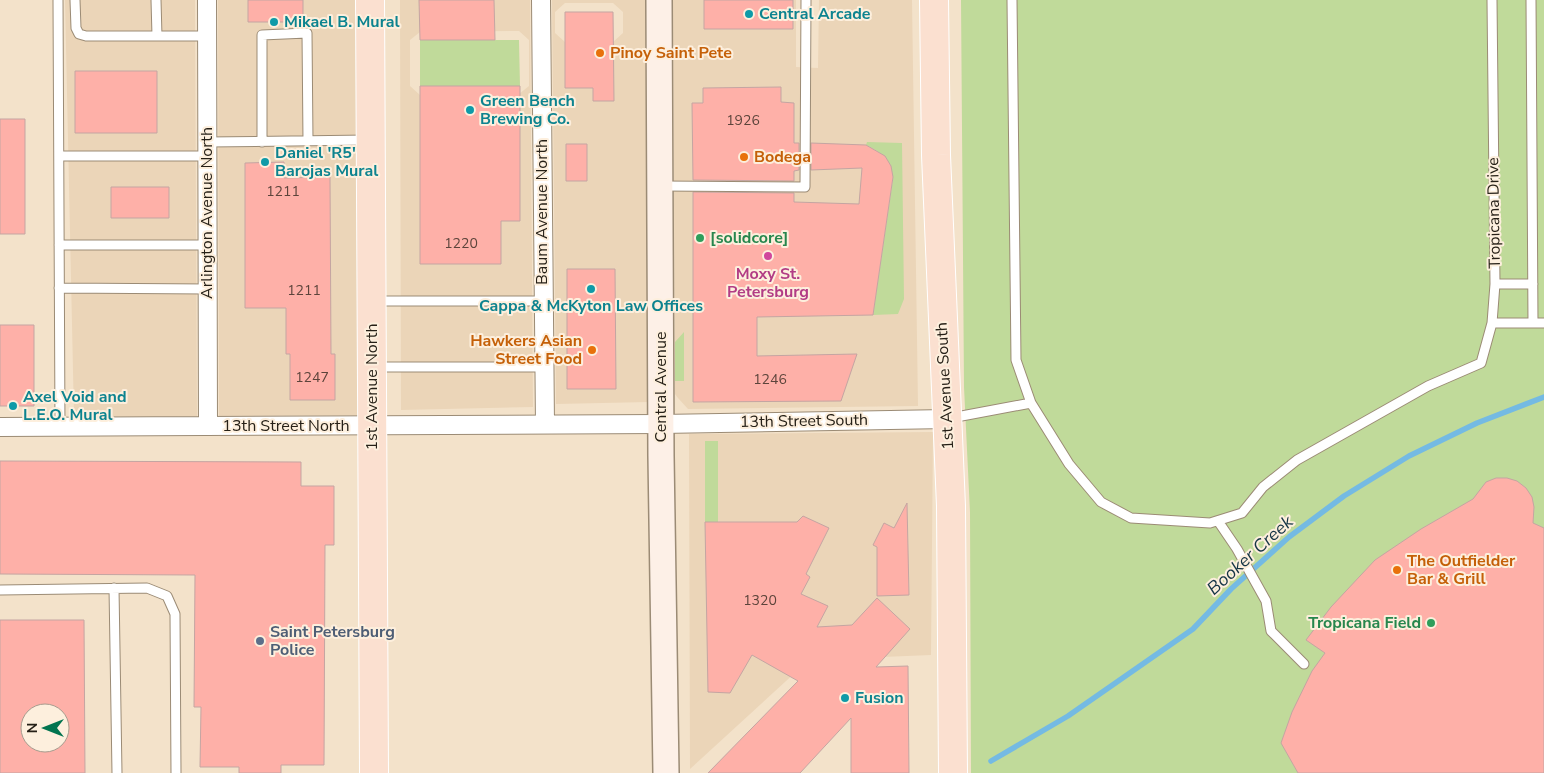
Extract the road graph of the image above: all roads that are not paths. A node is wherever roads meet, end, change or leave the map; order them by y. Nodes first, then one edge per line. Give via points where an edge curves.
1 (58, 0) edge
2 (75, 0) edge
3 (156, 0) edge
4 (207, 0) edge
5 (370, 0) edge
6 (542, 0) edge
7 (659, 0) edge
8 (806, 0) edge
9 (934, 0) edge
10 (1012, 0) edge
11 (1492, 0) edge
12 (1531, 0) edge
13 (157, 36) junction
14 (207, 36) junction
15 (371, 140) junction
16 (308, 141) junction
17 (262, 142) junction
18 (207, 149) junction
19 (59, 156) junction
20 (660, 186) junction
21 (59, 245) junction
22 (208, 245) junction
23 (1495, 284) junction
24 (1532, 284) junction
25 (59, 288) junction
26 (208, 289) junction
27 (543, 301) junction
28 (371, 302) junction
29 (1492, 323) junction
30 (1532, 323) junction
31 (1544, 323) edge
32 (372, 367) junction
33 (543, 367) junction
34 (1031, 403) junction
35 (947, 419) junction
36 (544, 424) junction
37 (661, 424) junction
38 (372, 425) junction
39 (208, 426) junction
40 (0, 427) edge
41 (60, 427) junction
42 (1218, 521) junction
43 (114, 588) junction
44 (0, 590) edge
45 (1304, 664) dead end
46 (662, 771) edge
47 (117, 773) edge
48 (176, 773) edge
49 (374, 773) edge
50 (952, 773) edge

1 - 19 lane
2 - 13 lane via 79,34
3 - 13 lane
4 - 14 street, Arlington Avenue North
5 - 15 main road, 1st Avenue North
6 - 27 street, Baum Avenue North
7 - 20 street, Central Avenue
8 - 20 lane via 805,187
9 - 35 main road, 1st Avenue South via 936,155
10 - 34 lane via 1016,360
11 - 23 lane, Tropicana Drive
12 - 24 lane
13 - 14 lane
14 - 18 street, Arlington Avenue North
15 - 16 lane
15 - 28 main road, 1st Avenue North
16 - 17 lane
16 - 17 lane via 307,33 262,35
17 - 18 lane
18 - 19 lane
18 - 22 street, Arlington Avenue North
19 - 21 lane
20 - 37 street, Central Avenue
21 - 22 lane
21 - 25 lane
22 - 26 street, Arlington Avenue North
23 - 24 lane, Tropicana Drive
23 - 29 lane
24 - 30 lane
25 - 26 lane
25 - 41 lane
26 - 39 street, Arlington Avenue North
27 - 28 lane
27 - 33 street, Baum Avenue North
28 - 32 main road, 1st Avenue North
29 - 30 lane
29 - 42 lane via 1481,363 1428,386 1296,460 1264,487 1242,513
30 - 31 lane
32 - 33 lane
32 - 38 main road, 1st Avenue North
33 - 36 street, Baum Avenue North
34 - 35 lane
34 - 42 lane via 1069,464 1102,502 1131,518 1210,524
35 - 37 street, 13th Street South
35 - 50 main road, 1st Avenue South via 951,506
36 - 37 street, 13th Street North
36 - 38 street, 13th Street North
37 - 46 street, Central Avenue
38 - 39 street, 13th Street North
38 - 49 main road, 1st Avenue North
39 - 41 street, 13th Street North
40 - 41 street, 13th Street North
42 - 45 lane via 1238,549 1266,601 1271,630
43 - 44 lane
43 - 47 lane
43 - 48 lane via 147,588 167,596 174,614

